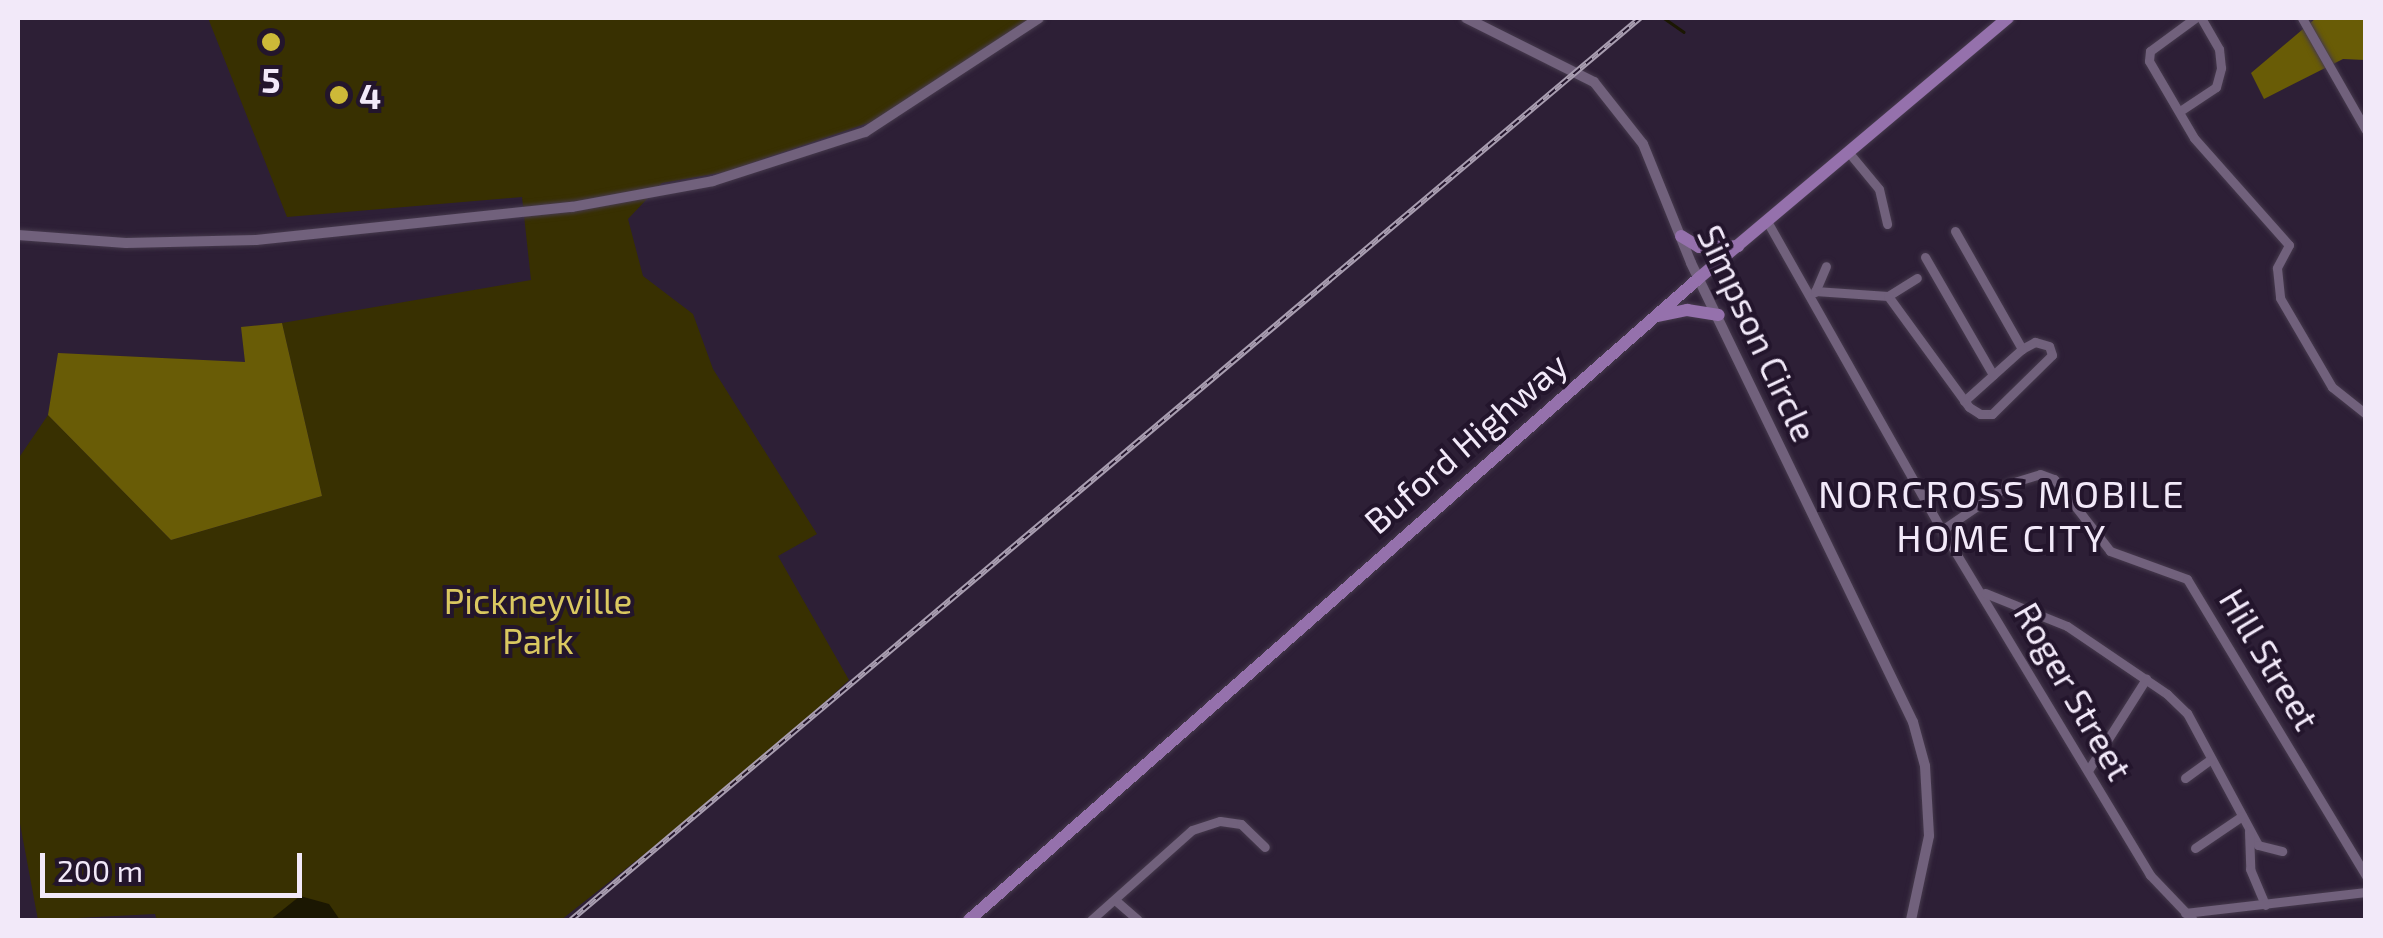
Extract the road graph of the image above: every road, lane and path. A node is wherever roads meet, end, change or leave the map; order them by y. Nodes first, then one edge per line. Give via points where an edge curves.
1 (1039, 18) edge
2 (1466, 18) edge
3 (2008, 18) edge
4 (2198, 18) edge
5 (2302, 18) edge
6 (2180, 112) junction
7 (2366, 130) edge
8 (1850, 154) junction
9 (1768, 223) junction
10 (1887, 224) dead end
11 (1955, 232) dead end
12 (18, 235) edge
13 (1681, 236) junction
14 (1740, 245) junction
15 (1925, 257) dead end
16 (1826, 266) dead end
17 (1699, 278) junction
18 (1916, 278) dead end
19 (1813, 295) junction
20 (1888, 296) junction
21 (1719, 315) junction
22 (1656, 316) junction
23 (2022, 349) junction
24 (1993, 375) junction
25 (1964, 401) junction
26 (2366, 414) edge
27 (1942, 530) junction
28 (1984, 593) junction
29 (2146, 679) junction
30 (2211, 758) junction
31 (2088, 770) junction
32 (2186, 778) dead end
33 (2242, 816) junction
34 (2249, 831) junction
35 (1265, 846) dead end
36 (2195, 848) dead end
37 (2282, 852) dead end
38 (2366, 876) edge
39 (2366, 892) edge
40 (1114, 900) junction
41 (2265, 906) junction
42 (2189, 917) edge
43 (970, 920) edge
44 (1091, 920) edge
45 (1138, 920) edge
46 (1911, 920) edge

1 - 12 street via 865,132 713,182 572,208 256,240 126,244
2 - 13 street, Simpson Circle via 1576,72 1626,115
3 - 8 main road, Buford Highway
4 - 6 street via 2219,49 2221,68 2216,86
4 - 6 street via 2150,51
5 - 7 street
6 - 26 street via 2194,138 2289,246 2277,268 2280,298 2332,387
8 - 9 main road, Buford Highway
8 - 10 street via 1879,189
9 - 14 main road, Buford Highway
9 - 19 street, Roger Street
11 - 23 street
13 - 14 main road via 1699,247
13 - 17 street, Simpson Circle
14 - 17 main road, Buford Highway
15 - 24 street
16 - 19 street
17 - 21 street, Simpson Circle
17 - 22 main road, Buford Highway
18 - 20 street
19 - 20 street
19 - 27 street, Roger Street
20 - 25 street
21 - 22 main road via 1688,310
21 - 46 street, Simpson Circle via 1917,734 1930,836
22 - 43 main road, Buford Highway
23 - 24 street
23 - 25 street via 2044,343 2052,355 1992,414
24 - 25 street
27 - 28 street, Roger Street
27 - 38 street, Hill Street via 2011,484 2040,474 2054,479 2110,551 2187,579
28 - 29 street via 2067,626
28 - 31 street, Roger Street
29 - 30 street via 2187,713
29 - 31 street
30 - 32 street
30 - 33 street
31 - 42 street, Roger Street via 2150,875
33 - 34 street
33 - 36 street
34 - 37 street via 2258,845
34 - 41 street via 2250,870
35 - 40 street via 1241,824 1208,824
39 - 41 street
40 - 44 street
40 - 45 street
41 - 42 street

